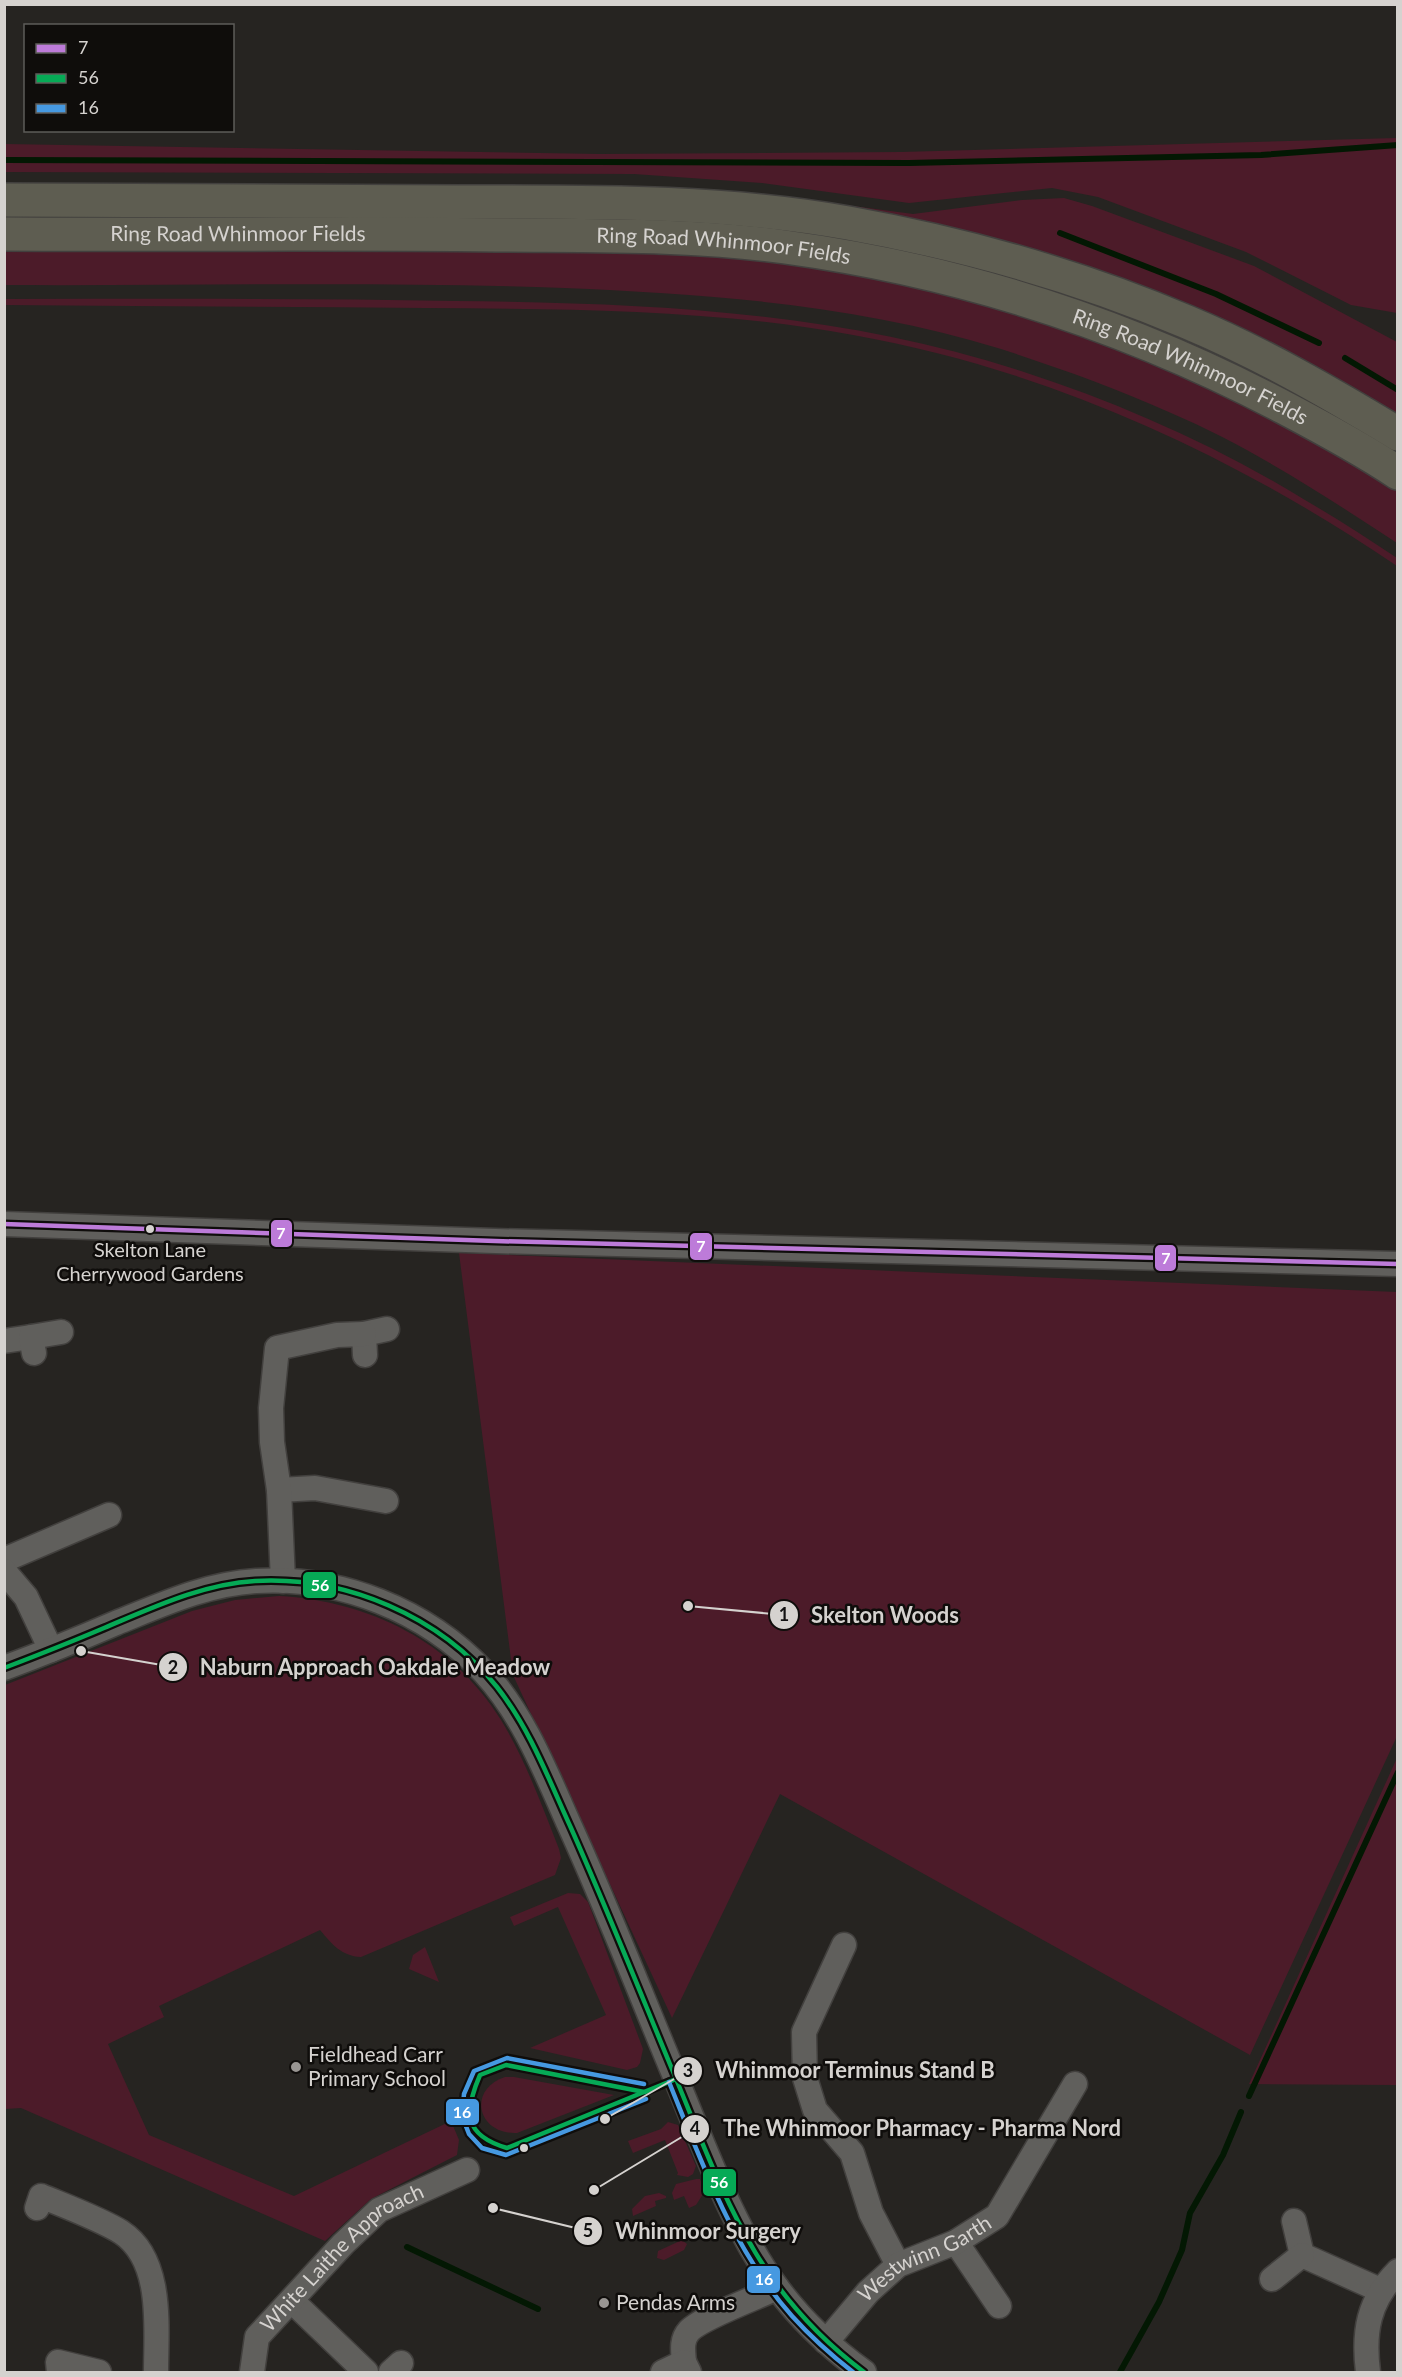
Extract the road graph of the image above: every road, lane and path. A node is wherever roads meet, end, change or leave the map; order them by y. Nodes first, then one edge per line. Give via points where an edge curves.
1 (4, 200) edge
2 (4, 234) edge
3 (1398, 434) edge
4 (1398, 473) edge
5 (4, 1224) edge
6 (1398, 1264) edge
7 (387, 1329) dead end
8 (61, 1332) dead end
9 (4, 1341) edge
10 (279, 1490) junction
11 (386, 1502) dead end
12 (109, 1515) dead end
13 (4, 1560) edge
14 (4, 1571) edge
15 (283, 1581) junction
16 (51, 1650) junction
17 (4, 1668) edge
18 (844, 1945) dead end
19 (1075, 2084) dead end
20 (467, 2170) dead end
21 (37, 2208) dead end
22 (1294, 2221) dead end
23 (956, 2242) junction
24 (1302, 2255) junction
25 (898, 2265) junction
26 (1398, 2271) edge
27 (1272, 2279) dead end
28 (777, 2288) junction
29 (1380, 2290) junction
30 (292, 2301) junction
31 (999, 2306) dead end
32 (826, 2342) junction
33 (687, 2367) edge
34 (59, 2373) edge
35 (99, 2373) edge
36 (156, 2373) edge
37 (252, 2373) edge
38 (366, 2373) edge
39 (663, 2373) edge
40 (864, 2373) edge
41 (1368, 2373) edge

1 - 3 highway, Ring Road Whinmoor Fields via 612,202 845,222 1000,256 1130,299 1255,354 1326,390
2 - 4 highway, Ring Road Whinmoor Fields via 615,236 783,246 854,258 994,289 1132,336 1234,381
5 - 6 street
7 - 10 street via 364,1344 337,1335 277,1348 271,1408
8 - 9 street via 32,1345
10 - 11 street via 315,1488
10 - 15 street
12 - 13 street
14 - 16 street via 26,1597
15 - 16 street via 253,1581 195,1593
15 - 28 street via 365,1596 424,1622 469,1657 503,1695 537,1752 590,1869 744,2236
16 - 17 street
18 - 25 street via 804,2032 805,2078 815,2110 852,2153 872,2213
19 - 23 street, Westwinn Garth via 998,2217
20 - 30 street, White Laithe Approach via 378,2210
21 - 36 street via 41,2196 122,2232 140,2252 155,2287
22 - 24 street
23 - 25 street, Westwinn Garth
23 - 31 street
24 - 27 street
24 - 29 street
25 - 32 street, Westwinn Garth via 868,2292
26 - 29 street
28 - 32 street
28 - 33 street via 688,2331 682,2345
29 - 41 street via 1367,2332
30 - 37 street, White Laithe Approach via 257,2337
30 - 38 street
32 - 40 street
33 - 39 street
34 - 35 street via 58,2362

